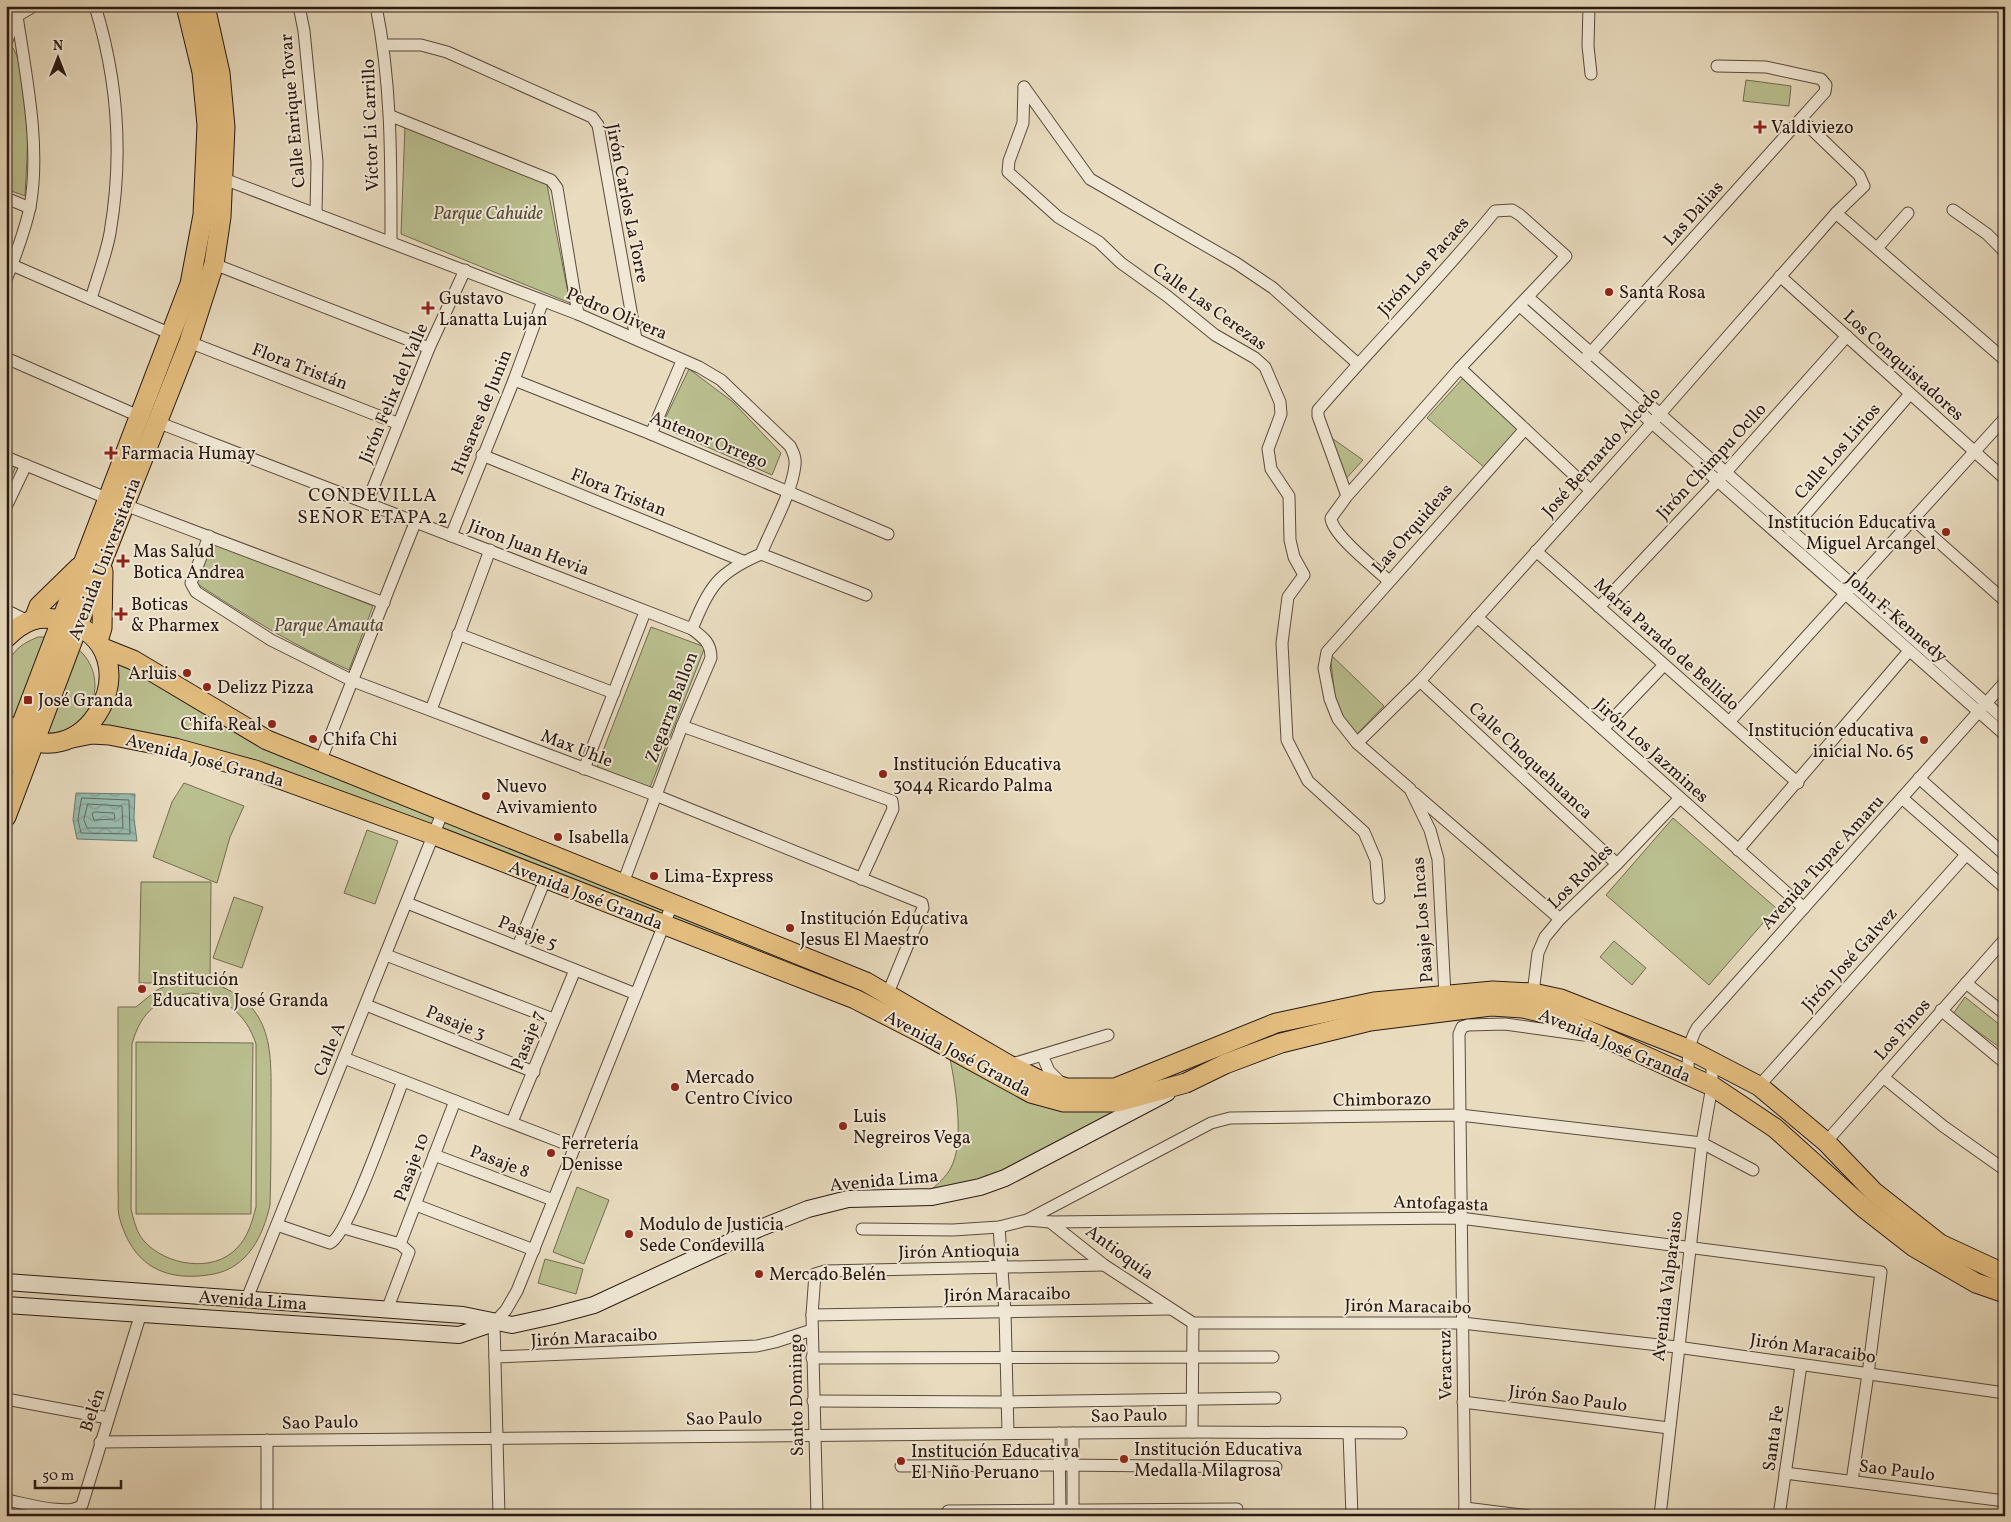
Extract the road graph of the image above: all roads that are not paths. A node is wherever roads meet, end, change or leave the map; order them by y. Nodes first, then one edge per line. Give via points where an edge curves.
1 (34, 6) edge
2 (95, 6) edge
3 (186, 6) edge
4 (299, 6) edge
5 (376, 6) edge
6 (1589, 6) edge
7 (209, 7) edge
8 (12, 14) edge
9 (6, 43) edge
10 (384, 45) junction
11 (1717, 66) dead end
12 (1591, 74) dead end
13 (391, 116) junction
14 (1801, 119) junction
15 (224, 179) junction
16 (6, 198) edge
17 (30, 208) junction
18 (1953, 210) dead end
19 (316, 213) junction
20 (1836, 213) junction
21 (1908, 213) dead end
22 (391, 242) junction
23 (1877, 248) junction
24 (2005, 252) edge
25 (214, 264) junction
26 (12, 266) junction
27 (465, 270) junction
28 (1780, 276) junction
29 (6, 280) edge
30 (91, 299) junction
31 (543, 301) junction
32 (1524, 301) junction
33 (578, 314) junction
34 (171, 334) junction
35 (1847, 336) junction
36 (636, 339) junction
37 (190, 342) junction
38 (429, 348) junction
39 (1591, 353) junction
40 (6, 358) edge
41 (2005, 360) edge
42 (682, 361) junction
43 (1583, 362) junction
44 (1358, 364) junction
45 (1460, 368) junction
46 (514, 380) junction
47 (1910, 394) junction
48 (1660, 415) junction
49 (2005, 418) edge
50 (149, 420) junction
51 (397, 423) junction
52 (1651, 424) junction
53 (1525, 429) junction
54 (651, 434) junction
55 (1974, 452) junction
56 (482, 455) junction
57 (6, 457) edge
58 (26, 465) junction
59 (1726, 472) junction
60 (2005, 479) edge
61 (1717, 482) junction
62 (1590, 490) junction
63 (787, 491) junction
64 (1347, 496) junction
65 (117, 502) junction
66 (367, 503) junction
67 (6, 507) edge
68 (1913, 520) junction
69 (415, 523) junction
70 (1791, 531) junction
71 (888, 534) dead end
72 (209, 536) junction
73 (451, 536) junction
74 (490, 550) junction
75 (1536, 551) junction
76 (761, 554) junction
77 (104, 557) junction
78 (743, 561) junction
79 (84, 563) junction
80 (1389, 581) junction
81 (1854, 587) junction
82 (866, 595) dead end
83 (1846, 596) junction
84 (2005, 601) edge
85 (384, 603) junction
86 (1599, 607) junction
87 (645, 612) junction
88 (6, 613) edge
89 (1477, 618) junction
90 (29, 621) junction
91 (70, 623) junction
92 (692, 629) junction
93 (458, 634) junction
94 (6, 638) edge
95 (101, 644) junction
96 (1909, 651) junction
97 (1327, 652) joint
98 (1664, 665) junction
99 (353, 681) junction
100 (1420, 681) junction
101 (2005, 682) edge
102 (614, 693) junction
103 (1982, 707) junction
104 (431, 710) junction
105 (2005, 720) edge
106 (1729, 722) junction
107 (682, 726) junction
108 (1603, 730) junction
109 (20, 734) edge
110 (2005, 735) edge
111 (65, 740) junction
112 (1357, 743) junction
113 (320, 762) junction
114 (6, 765) edge
115 (584, 769) junction
116 (1919, 778) junction
117 (1798, 783) junction
118 (1410, 789) junction
119 (655, 795) junction
120 (15, 796) junction
121 (1680, 798) junction
122 (1902, 798) junction
123 (443, 811) junction
124 (6, 817) edge
125 (434, 835) junction
126 (1738, 850) junction
127 (1966, 855) junction
128 (2005, 855) edge
129 (1617, 864) junction
130 (861, 879) junction
131 (545, 880) junction
132 (622, 883) junction
133 (2005, 888) edge
134 (1379, 898) dead end
135 (672, 902) junction
136 (407, 903) junction
137 (1804, 908) junction
138 (1560, 919) junction
139 (663, 925) junction
140 (2005, 938) edge
141 (518, 946) junction
142 (386, 955) junction
143 (575, 970) junction
144 (1966, 982) junction
145 (888, 993) junction
146 (1533, 993) junction
147 (636, 994) junction
148 (1445, 995) junction
149 (366, 1005) junction
150 (1941, 1010) junction
151 (2005, 1014) edge
152 (553, 1019) junction
153 (1108, 1035) dead end
154 (1603, 1037) junction
155 (1688, 1049) junction
156 (1042, 1055) junction
157 (344, 1058) junction
158 (1712, 1061) junction
159 (2005, 1063) edge
160 (1009, 1065) junction
161 (534, 1072) junction
162 (1688, 1075) junction
163 (1883, 1077) junction
164 (403, 1081) junction
165 (1186, 1083) junction
166 (1712, 1086) junction
167 (1759, 1086) junction
168 (1067, 1088) junction
169 (455, 1101) junction
170 (1460, 1115) junction
171 (512, 1122) junction
172 (1826, 1142) junction
173 (1702, 1143) junction
174 (574, 1147) junction
175 (434, 1155) junction
176 (1753, 1170) dead end
177 (2005, 1170) edge
178 (553, 1200) junction
179 (416, 1205) junction
180 (1460, 1218) junction
181 (1027, 1220) junction
182 (1050, 1222) junction
183 (277, 1225) junction
184 (999, 1227) junction
185 (344, 1228) junction
186 (862, 1230) dead end
187 (400, 1244) junction
188 (1690, 1248) junction
189 (534, 1250) junction
190 (1104, 1265) junction
191 (1003, 1268) junction
192 (815, 1274) joint
193 (2005, 1274) edge
194 (6, 1282) edge
195 (2005, 1293) edge
196 (246, 1301) junction
197 (6, 1305) edge
198 (1170, 1309) junction
199 (387, 1310) junction
200 (1005, 1312) junction
201 (141, 1313) junction
202 (812, 1315) junction
203 (494, 1322) junction
204 (1462, 1322) junction
205 (1193, 1323) junction
206 (812, 1330) junction
207 (1677, 1347) junction
208 (1192, 1356) junction
209 (495, 1357) junction
210 (1273, 1357) dead end
211 (812, 1358) junction
212 (1006, 1359) junction
213 (1801, 1365) junction
214 (1868, 1374) junction
215 (2005, 1392) edge
216 (1275, 1398) dead end
217 (6, 1399) edge
218 (1192, 1400) junction
219 (813, 1401) junction
220 (1007, 1402) junction
221 (1463, 1402) junction
222 (108, 1418) junction
223 (1669, 1428) junction
224 (1192, 1432) junction
225 (1008, 1433) junction
226 (1059, 1433) junction
227 (1073, 1433) junction
228 (1349, 1433) junction
229 (1401, 1433) dead end
230 (814, 1435) junction
231 (498, 1438) junction
232 (267, 1440) junction
233 (100, 1442) junction
234 (1059, 1464) junction
235 (1073, 1465) junction
236 (901, 1466) dead end
237 (1276, 1467) dead end
238 (1785, 1473) junction
239 (1852, 1481) junction
240 (6, 1500) edge
241 (2005, 1501) edge
242 (1237, 1509) dead end
243 (948, 1511) dead end
244 (49, 1512) edge
245 (1465, 1512) edge
246 (1060, 1513) edge
247 (1073, 1513) edge
248 (267, 1516) edge
249 (499, 1516) edge
250 (817, 1516) edge
251 (1352, 1516) edge
252 (1529, 1516) edge
253 (1660, 1516) edge
254 (1779, 1516) edge

1 - 8 street
2 - 30 street via 115,94 118,155 110,235
3 - 34 main road, Avenida Universitaria via 202,72 206,135 203,214 190,284
4 - 19 street, Calle Enrique Tovar via 317,162
5 - 10 street, Víctor Li Carrillo
6 - 12 street
7 - 15 main road, Avenida Universitaria via 225,126
8 - 9 street
8 - 17 street via 33,130
10 - 13 street, Víctor Li Carrillo
10 - 36 street, Jirón Carlos La Torre via 421,45 447,52 592,116 598,125
11 - 14 street, Las Dalias via 1766,67 1821,79 1826,85 1825,92
13 - 22 street, Víctor Li Carrillo
13 - 33 street via 551,180 557,188
14 - 20 street, José Bernardo Alcedo via 1863,181 1864,186
14 - 39 street, Las Dalias
15 - 19 street, Pedro Olivera
15 - 25 main road, Avenida Universitaria
16 - 17 street
17 - 26 street
18 - 24 street
19 - 22 street, Pedro Olivera
20 - 23 street
20 - 28 street, José Bernardo Alcedo
21 - 23 street
22 - 27 street, Pedro Olivera
23 - 41 street
25 - 37 main road, Avenida Universitaria
25 - 38 street
26 - 29 street
26 - 30 street
27 - 31 street, Pedro Olivera
27 - 38 street, Jirón Felix del Valle
28 - 35 street, Los Conquistadores
28 - 48 street, José Bernardo Alcedo
30 - 34 street
31 - 33 street, Pedro Olivera
31 - 46 street, Husares de Junin
32 - 39 street, John F. Kennedy
32 - 43 street, John F. Kennedy
32 - 44 street, Jirón Los Pacaes via 1566,256 1520,215 1512,210 1495,211 1447,270
32 - 45 street
33 - 36 street, Pedro Olivera
34 - 50 main road, Avenida Universitaria
35 - 47 street, Los Conquistadores
35 - 59 street, Jirón Chimpu Ocllo
36 - 42 street, Pedro Olivera
37 - 50 main road, Avenida Universitaria
37 - 51 street, Flora Tristán
38 - 51 street, Jirón Felix del Valle
39 - 43 street, Las Dalias
39 - 48 street, John F. Kennedy
40 - 50 street, Jiron Juan Hevia
42 - 54 street
42 - 63 street, Pedro Olivera via 721,380 790,446 795,455 795,465
43 - 52 street, John F. Kennedy
44 - 64 street, Jirón Los Pacaes via 1318,410
44 - 134 street, Calle Las Cerezas via 1274,288 1090,179 1024,87 1023,123 1008,172 1058,217 1094,238 1121,263 1215,335 1265,367 1282,414 1268,449 1271,469 1289,496 1290,540 1294,557 1304,575 1288,597 1282,643 1287,740 1308,781 1364,832 1376,860
45 - 53 street
45 - 64 street
46 - 54 street, Antenor Orrego
46 - 56 street, Husares de Junin
47 - 55 street, Los Conquistadores
47 - 70 street, Calle Los Lirios
48 - 52 street, José Bernardo Alcedo
48 - 59 street, John F. Kennedy
49 - 55 street
50 - 65 main road, Avenida Universitaria
50 - 66 street, Jiron Juan Hevia
51 - 66 street, Jirón Felix del Valle
52 - 61 street, John F. Kennedy
52 - 62 street, José Bernardo Alcedo
53 - 62 street
53 - 80 street, Las Orquideas
54 - 63 street, Antenor Orrego
55 - 60 street, Los Conquistadores
55 - 68 street
56 - 73 street, Husares de Junin
56 - 78 street, Flora Tristan
57 - 58 street
58 - 65 street
58 - 67 street
59 - 61 street, Jirón Chimpu Ocllo
59 - 70 street, John F. Kennedy
61 - 83 street, John F. Kennedy
61 - 86 street, Jirón Chimpu Ocllo
62 - 75 street, José Bernardo Alcedo
63 - 71 street, Antenor Orrego
63 - 76 street
64 - 80 street via 1331,518 1333,525
65 - 72 street
65 - 77 main road, Avenida Universitaria
65 - 79 main road, Avenida Universitaria
66 - 69 street, Jiron Juan Hevia
68 - 81 street
68 - 84 street
69 - 73 street, Jiron Juan Hevia
69 - 85 street
70 - 81 street, John F. Kennedy
72 - 85 street
72 - 99 street, Max Uhle via 191,583 196,592 271,640
73 - 74 street, Jiron Juan Hevia
74 - 87 street, Jiron Juan Hevia
74 - 93 street
75 - 86 street, María Parado de Bellido
75 - 89 street, José Bernardo Alcedo
76 - 78 street, Zegarra Ballon
76 - 82 street
77 - 91 main road, Avenida Universitaria
77 - 95 main road
78 - 92 street, Zegarra Ballon via 720,576 707,594
79 - 90 main road via 39,606
79 - 91 main road, Avenida Universitaria
80 - 97 street, Las Orquideas
81 - 83 street
81 - 103 street, John F. Kennedy
83 - 96 street, John F. Kennedy
83 - 106 street
85 - 99 street
86 - 98 street, María Parado de Bellido
87 - 92 street, Jiron Juan Hevia
87 - 102 street
88 - 90 main road
89 - 100 street, José Bernardo Alcedo
89 - 108 street, Jirón Los Jazmines
90 - 91 main road
90 - 94 main road
91 - 95 main road, Avenida José Granda
91 - 109 main road, Avenida Universitaria
92 - 107 street, Zegarra Ballon via 708,641 711,658
93 - 102 street
93 - 104 street
95 - 111 main road via 108,674 106,698 94,721
95 - 113 main road, Avenida José Granda via 268,740
96 - 103 street, John F. Kennedy
96 - 117 street
97 - 112 street, Pasaje Los Incas via 1324,668 1332,704 1338,719
98 - 106 street, María Parado de Bellido
98 - 108 street
99 - 104 street, Max Uhle
99 - 113 street
100 - 112 street, José Bernardo Alcedo
100 - 129 street, Calle Choquehuanca
101 - 103 street, Avenida Tupac Amaru
102 - 115 street
103 - 105 street, John F. Kennedy
103 - 110 street, John F. Kennedy
103 - 116 street, Avenida Tupac Amaru
104 - 115 street, Max Uhle
106 - 117 street, María Parado de Bellido
107 - 119 street, Zegarra Ballon
107 - 130 street via 892,801 893,810
108 - 121 street, Jirón Los Jazmines
109 - 111 main road, Avenida José Granda
109 - 114 main road, Avenida Universitaria
109 - 120 main road, Avenida Universitaria
111 - 120 main road via 41,758
111 - 125 main road, Avenida José Granda via 92,734 109,735 175,748 255,770
112 - 118 street, Pasaje Los Incas
113 - 123 main road, Avenida José Granda
115 - 119 street, Max Uhle
116 - 122 street, Avenida Tupac Amaru
116 - 128 street
117 - 126 street
118 - 138 street, Pasaje Los Incas
118 - 148 street, Pasaje Los Incas via 1430,830 1438,859
119 - 130 street, Max Uhle
119 - 132 street, Zegarra Ballon
120 - 124 main road, Avenida Universitaria
121 - 126 street, Jirón Los Jazmines
121 - 129 street, Los Robles
122 - 127 street
122 - 137 street, Avenida Tupac Amaru
123 - 125 street, Calle A
123 - 132 main road, Avenida José Granda
125 - 131 main road, Avenida José Granda
125 - 136 street, Calle A
126 - 137 street, Jirón Los Jazmines
127 - 133 street
127 - 167 street, Jirón José Galvez
129 - 138 street, Los Robles
130 - 145 street, Max Uhle via 922,903 923,908
131 - 139 main road, Avenida José Granda
131 - 141 street
132 - 135 main road, Avenida José Granda
135 - 139 street
135 - 145 main road, Avenida José Granda
136 - 141 street, Pasaje 5
136 - 142 street, Calle A
137 - 155 street, Avenida Tupac Amaru via 1697,1028
138 - 146 street, Los Robles via 1538,953
139 - 147 street
139 - 165 main road, Avenida José Granda via 855,999 1031,1093 1064,1102 1118,1102
140 - 144 street, Los Pinos
141 - 143 street, Pasaje 5
142 - 149 street, Calle A
142 - 152 street
143 - 147 street, Pasaje 5
143 - 152 street, Pasaje 7
144 - 150 street, Los Pinos
144 - 151 street
145 - 160 main road, Avenida José Granda
146 - 148 main road, Avenida José Granda via 1492,991
146 - 155 main road, Avenida José Granda via 1561,999
147 - 174 street
148 - 168 main road, Avenida José Granda via 1374,1002 1276,1023 1115,1088
149 - 157 street, Calle A
149 - 161 street, Pasaje 3
150 - 159 street
150 - 163 street, Los Pinos
152 - 161 street, Pasaje 7
153 - 156 street
154 - 162 main road, Avenida José Granda
154 - 165 main road, Avenida José Granda via 1556,1016 1524,1008 1458,1009 1370,1021 1281,1043
154 - 170 street, Veracruz via 1505,1024 1462,1027 1458,1034
155 - 158 main road, Avenida José Granda
155 - 162 street, Avenida Tupac Amaru
156 - 160 street
156 - 168 street via 1049,1071
157 - 164 street
157 - 183 street, Calle A
158 - 166 street, Avenida Valparaiso
158 - 167 main road, Avenida José Granda
160 - 168 main road, Avenida José Granda via 1037,1079
161 - 171 street, Pasaje 7
162 - 166 main road, Avenida José Granda
163 - 172 street, Los Pinos
163 - 177 street via 1943,1126
164 - 169 street
164 - 185 street
165 - 203 main road, Avenida Lima via 1070,1145 986,1185 932,1198 848,1199 808,1209 594,1305 512,1325
166 - 173 street, Avenida Valparaiso
166 - 195 main road, Avenida José Granda via 1775,1128 1914,1248 1976,1282
167 - 172 main road, Avenida José Granda
169 - 171 street
169 - 175 street, Pasaje 10
170 - 173 street, Chimborazo
170 - 180 street, Veracruz
170 - 181 street, Chimborazo via 1220,1120
171 - 174 street
172 - 193 main road, Avenida José Granda via 1874,1192 1940,1244
173 - 176 street, Chimborazo
173 - 188 street, Avenida Valparaiso
174 - 178 street via 568,1172
175 - 178 street, Pasaje 8
175 - 179 street, Pasaje 10
178 - 189 street
179 - 187 street, Pasaje 10
179 - 189 street
180 - 182 street, Antofagasta
180 - 188 street, Antofagasta
180 - 204 street, Veracruz
181 - 182 street, Antofagasta
181 - 184 street, Antofagasta
182 - 190 street, Antioquía
183 - 185 street via 330,1243
183 - 196 street, Calle A
184 - 186 street, Antofagasta
184 - 191 street
185 - 187 street
187 - 199 street via 409,1252
188 - 207 street, Avenida Valparaiso
188 - 214 street, Antofagasta via 1881,1272
189 - 203 street via 517,1292
190 - 191 street, Jirón Antioquia
190 - 198 street, Antioquía
191 - 192 street, Jirón Antioquia via 825,1271
191 - 200 street
192 - 202 street, Santo Domingo
194 - 196 main road, Avenida Lima
196 - 199 main road, Avenida Lima
197 - 201 main road, Avenida Lima
198 - 200 street, Jirón Maracaibo
198 - 205 street
199 - 203 main road, Avenida Lima via 463,1315
200 - 202 street, Jirón Maracaibo
200 - 212 street
201 - 203 main road, Avenida Lima via 460,1335
201 - 222 street, Belén
202 - 206 street, Santo Domingo
203 - 209 street
204 - 205 street, Jirón Maracaibo
204 - 207 street, Jirón Maracaibo
204 - 221 street, Veracruz
205 - 208 street
206 - 209 street, Jirón Maracaibo via 757,1346
206 - 211 street, Santo Domingo
207 - 213 street, Jirón Maracaibo
207 - 223 street, Avenida Valparaiso
208 - 210 street
208 - 212 street
208 - 218 street
209 - 231 street
211 - 212 street
211 - 219 street, Santo Domingo
212 - 220 street
213 - 214 street, Jirón Maracaibo
213 - 238 street, Santa Fe
214 - 215 street, Jirón Maracaibo
214 - 239 street
216 - 218 street
217 - 222 street
218 - 220 street
218 - 224 street
219 - 220 street
219 - 230 street, Santo Domingo
220 - 225 street
221 - 223 street, Jirón Sao Paulo
221 - 245 street, Veracruz
222 - 233 street, Belén
223 - 253 street, Avenida Valparaiso
224 - 227 street, Sao Paulo
224 - 228 street, Sao Paulo
225 - 226 street, Sao Paulo
225 - 230 street, Sao Paulo
226 - 227 street, Sao Paulo
226 - 234 street
227 - 235 street
228 - 229 street, Sao Paulo
228 - 251 street
230 - 231 street, Sao Paulo
230 - 250 street, Santo Domingo
231 - 232 street, Sao Paulo
231 - 249 street
232 - 233 street, Sao Paulo
232 - 248 street
233 - 244 street, Belén via 82,1505 71,1511
234 - 235 street
234 - 236 street
234 - 246 street
235 - 237 street
235 - 247 street
238 - 239 street, Sao Paulo
238 - 254 street, Santa Fe
239 - 241 street, Sao Paulo
240 - 244 street, Belén
242 - 247 street
243 - 246 street
245 - 252 street
246 - 247 street

